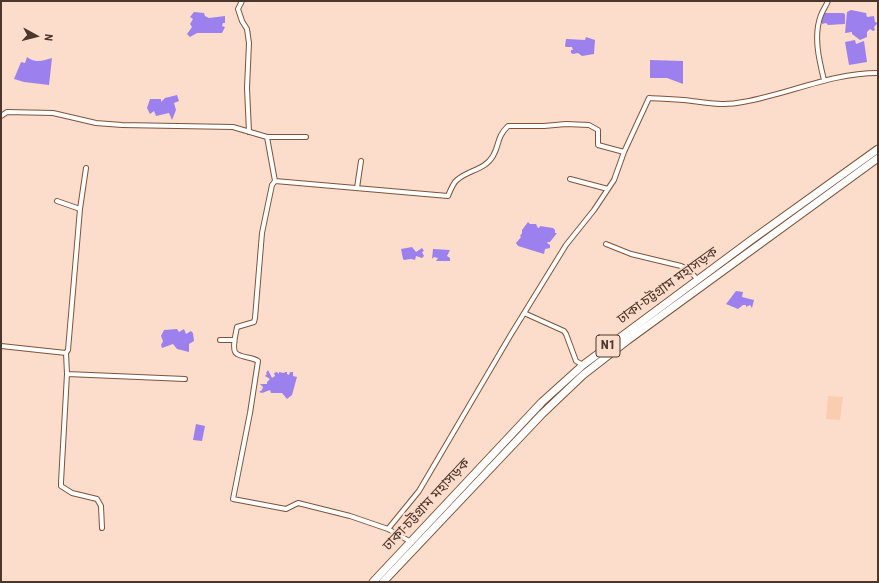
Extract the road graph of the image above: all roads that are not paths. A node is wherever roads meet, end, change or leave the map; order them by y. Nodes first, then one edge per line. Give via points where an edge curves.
1 (242, 1) edge
2 (828, 1) edge
3 (878, 73) edge
4 (824, 80) junction
5 (1, 116) edge
6 (249, 132) junction
7 (267, 137) junction
8 (306, 137) dead end
9 (878, 149) edge
10 (624, 152) junction
11 (878, 158) edge
12 (361, 161) dead end
13 (86, 168) dead end
14 (570, 178) dead end
15 (275, 181) junction
16 (357, 188) junction
17 (608, 189) junction
18 (58, 201) dead end
19 (80, 209) junction
20 (606, 244) dead end
21 (698, 281) junction
22 (524, 313) junction
23 (220, 340) dead end
24 (234, 340) junction
25 (1, 346) edge
26 (66, 353) junction
27 (582, 365) junction
28 (67, 374) junction
29 (185, 379) dead end
30 (102, 528) dead end
31 (388, 529) junction
32 (411, 542) junction
33 (373, 582) edge
34 (383, 582) edge

1 - 6 street via 238,9 246,29 248,43
2 - 4 street via 818,25 817,38
3 - 4 street via 843,75
4 - 10 street via 774,95 719,105 649,98
5 - 6 street via 7,112 53,113 96,123 233,127
6 - 7 street
7 - 8 street
7 - 15 street
9 - 21 highway, ঢাকা-চট্টগ্রাম মহাসড়ক / N1
10 - 16 street via 598,145 598,130 589,125 508,126 500,133 493,157 479,169 456,180 448,196
10 - 17 street
11 - 34 highway, ঢাকা-চট্টগ্রাম মহাসড়ক / N1 via 628,340 583,376 542,414
12 - 16 street
13 - 19 street
14 - 17 street
15 - 16 street
15 - 24 street via 262,233 254,322 237,327
17 - 22 street via 566,245
18 - 19 street
19 - 26 street
20 - 21 street via 631,254 681,266 688,269
21 - 27 highway, ঢাকা-চট্টগ্রাম মহাসড়ক / N1
22 - 27 street via 564,331 576,361
22 - 31 street via 419,491
23 - 24 street
24 - 31 street via 237,354 258,361 234,499 286,510 298,503
25 - 26 street
26 - 28 street
27 - 32 highway, ঢাকা-চট্টগ্রাম মহাসড়ক / N1 via 542,402
28 - 29 street
28 - 30 street via 60,482 61,486 72,493 97,499
31 - 32 street
32 - 33 highway, ঢাকা-চট্টগ্রাম মহাসড়ক / N1

